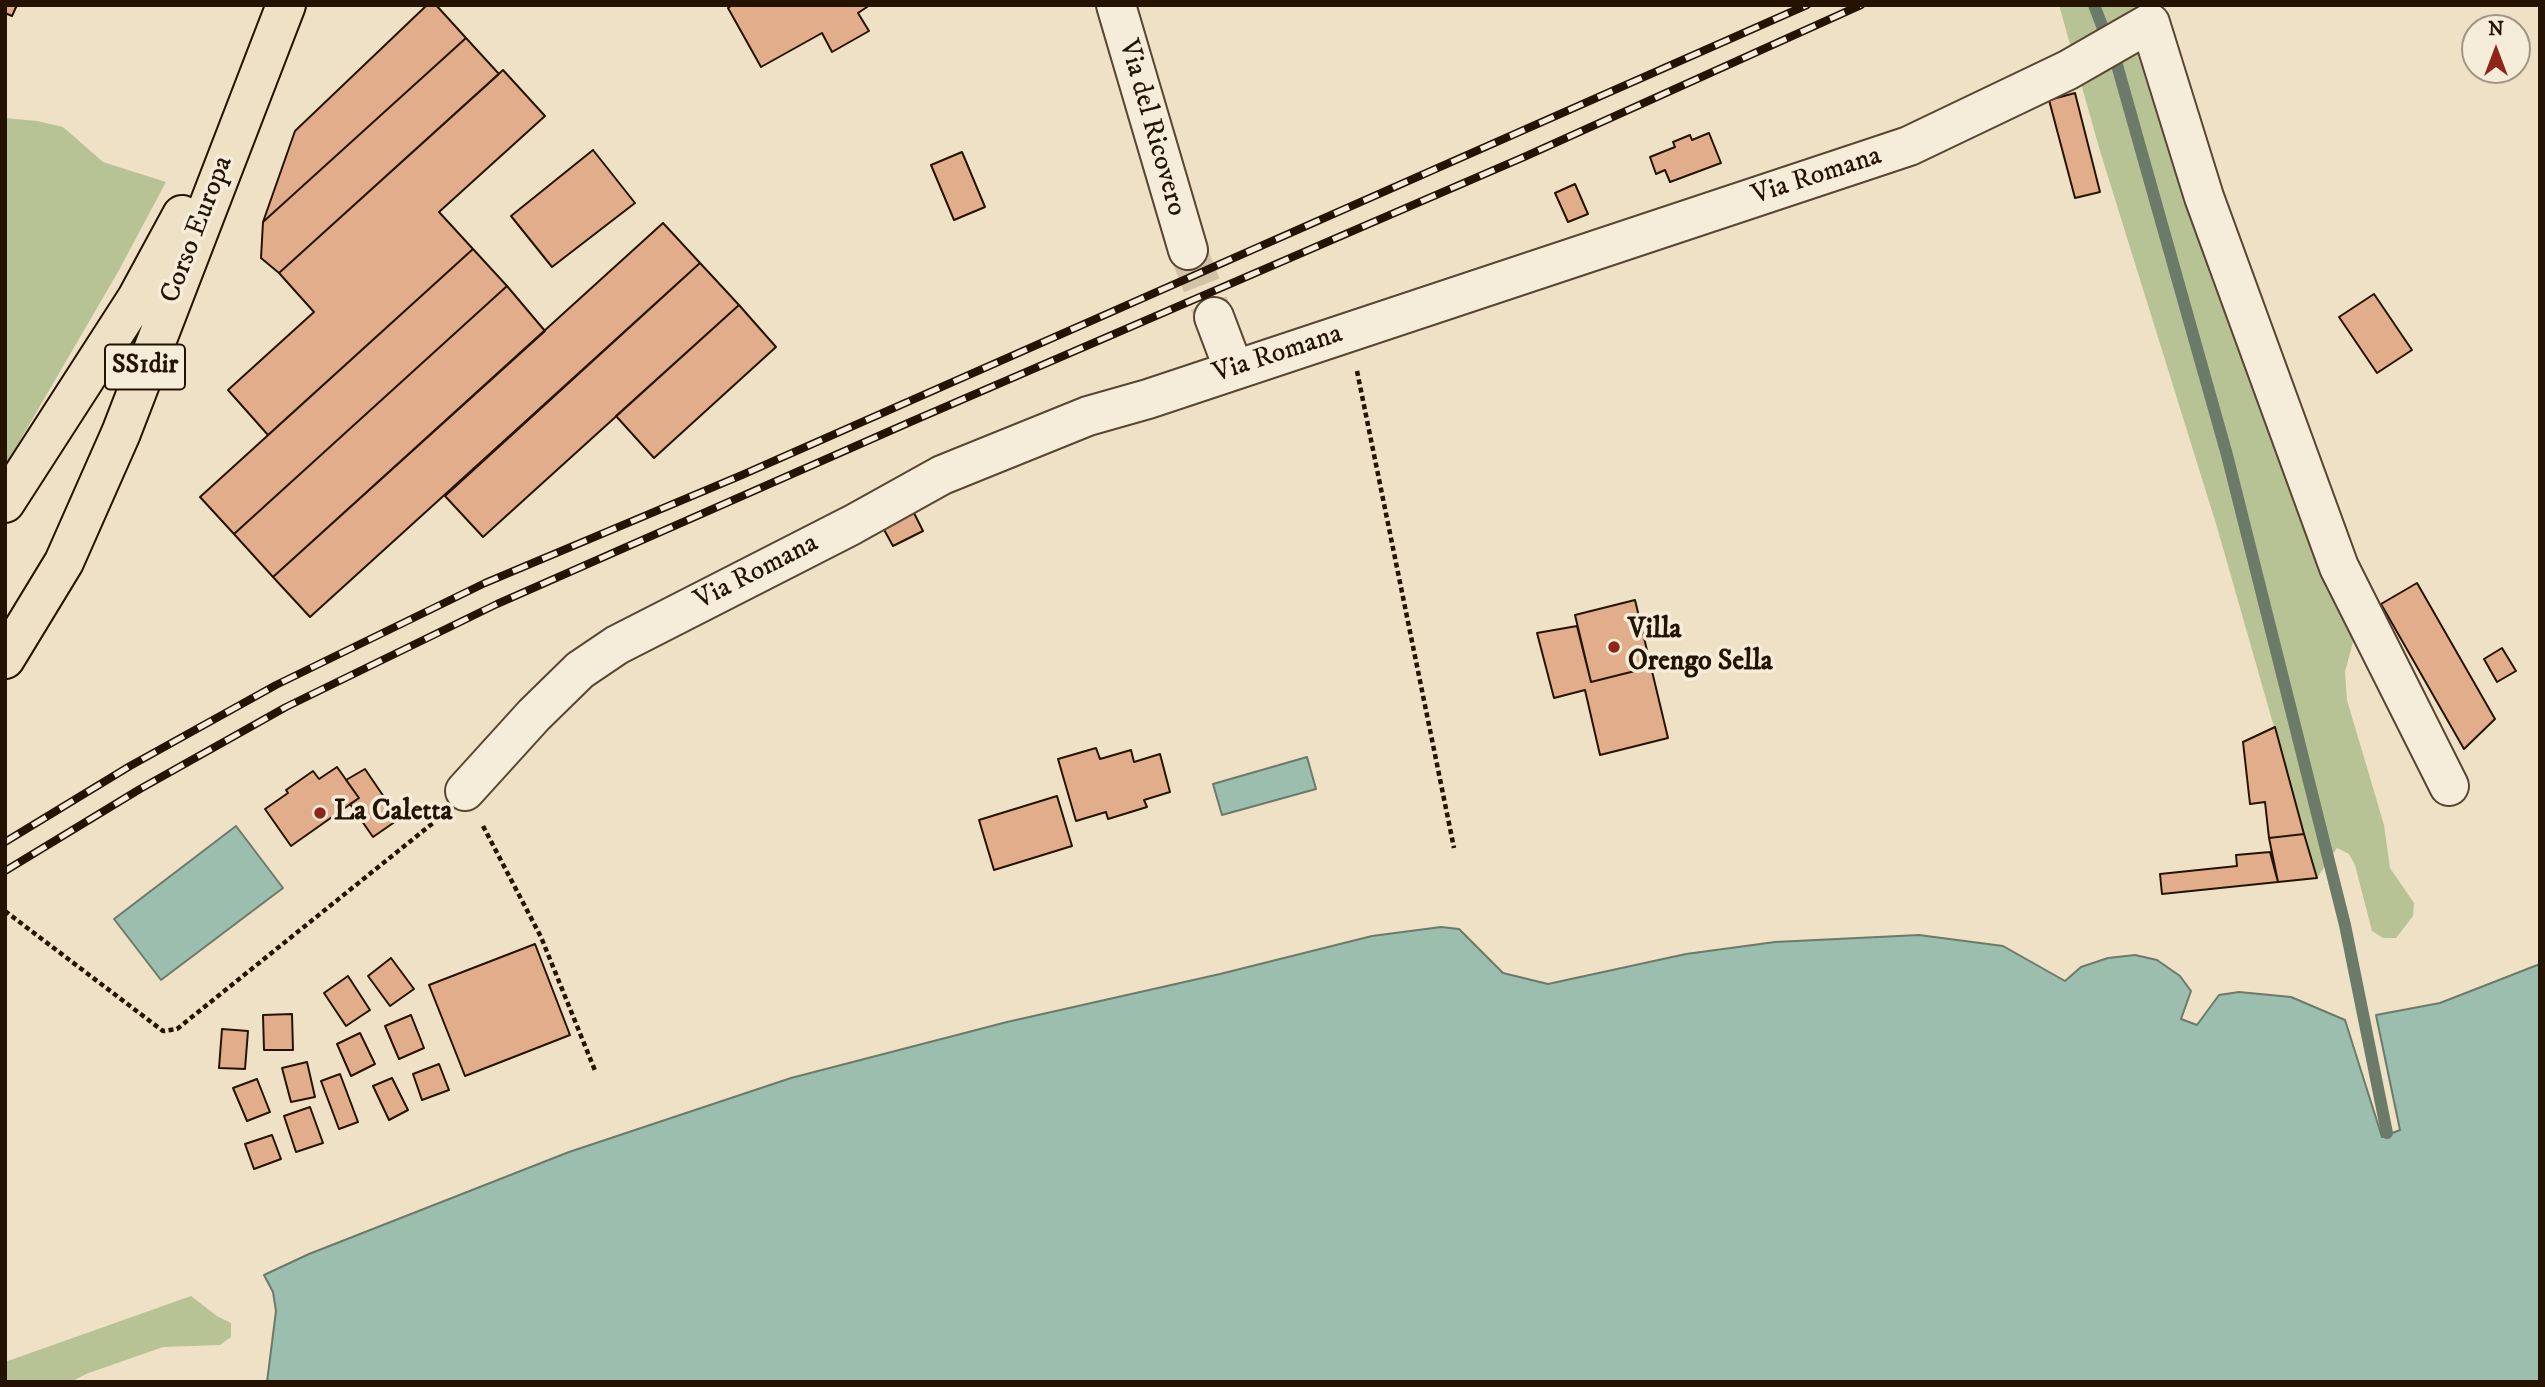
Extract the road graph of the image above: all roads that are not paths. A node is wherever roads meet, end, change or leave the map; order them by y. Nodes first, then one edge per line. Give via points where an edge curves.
1 (286, 5) edge
2 (1116, 5) edge
3 (262, 65) junction
4 (1188, 250) tunnel mouth
5 (1214, 317) tunnel mouth
6 (1234, 370) junction
7 (5, 503) edge
8 (5, 659) edge
9 (2449, 786) dead end
10 (465, 791) road end

1 - 3 main road, Corso Europa / SS1dir
2 - 4 street, Via del Ricovero
3 - 7 main road, Corso Europa / SS1dir via 137,298
3 - 8 main road, Corso Europa / SS1dir via 110,456 64,562
5 - 6 street
6 - 9 street, Via Romana via 1909,146 2068,69 2150,23 2204,197 2339,567
6 - 10 street, Via Romana via 1088,416 943,475 617,645 580,670

